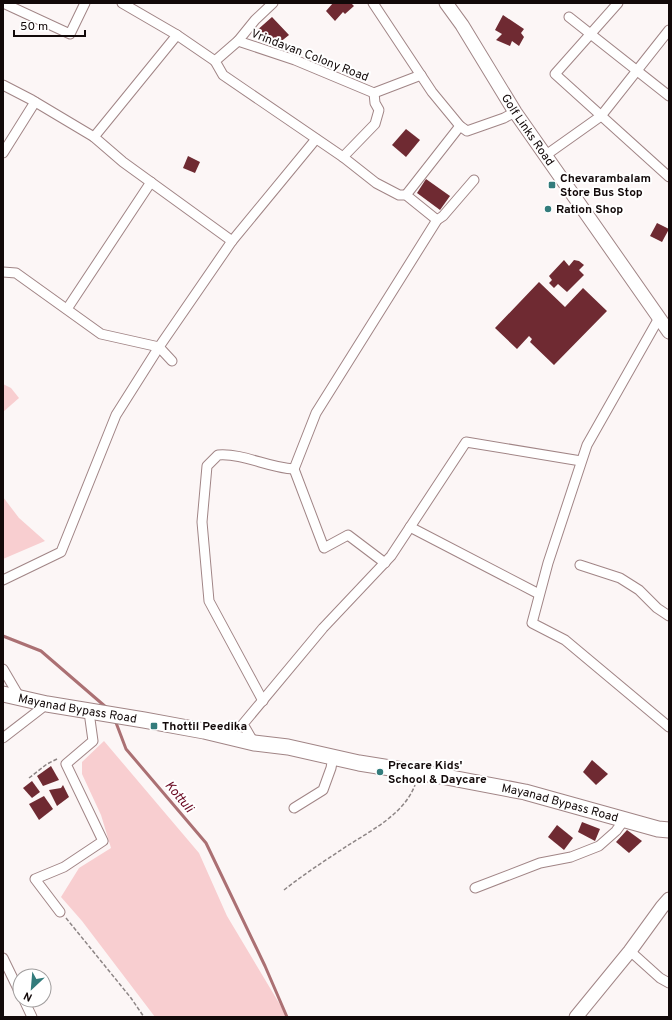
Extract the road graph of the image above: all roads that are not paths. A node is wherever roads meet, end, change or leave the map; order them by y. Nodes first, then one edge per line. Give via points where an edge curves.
1 (3, 3) edge
2 (85, 3) edge
3 (122, 3) edge
4 (273, 3) edge
5 (373, 3) edge
6 (446, 3) edge
7 (618, 3) edge
8 (569, 17) dead end
9 (669, 30) edge
10 (591, 33) junction
11 (177, 35) junction
12 (238, 41) junction
13 (215, 61) junction
14 (637, 71) junction
15 (421, 75) junction
16 (3, 85) edge
17 (374, 93) junction
18 (669, 96) edge
19 (35, 102) junction
20 (515, 112) junction
21 (601, 116) junction
22 (460, 126) junction
23 (94, 137) junction
24 (316, 139) junction
25 (3, 154) edge
26 (546, 155) junction
27 (343, 158) junction
28 (669, 177) edge
29 (474, 180) dead end
30 (151, 182) junction
31 (406, 195) junction
32 (437, 220) junction
33 (232, 241) junction
34 (3, 272) edge
35 (67, 309) junction
36 (659, 318) junction
37 (669, 332) edge
38 (159, 347) junction
39 (172, 361) dead end
40 (581, 461) junction
41 (294, 469) junction
42 (410, 527) junction
43 (384, 563) junction
44 (580, 565) dead end
45 (3, 580) edge
46 (539, 594) junction
47 (669, 616) edge
48 (3, 669) edge
49 (3, 694) edge
50 (20, 698) junction
51 (263, 700) junction
52 (47, 704) junction
53 (90, 712) junction
54 (669, 727) edge
55 (3, 738) edge
56 (254, 743) junction
57 (333, 757) junction
58 (294, 808) dead end
59 (624, 820) junction
60 (669, 830) edge
61 (475, 888) dead end
62 (669, 900) edge
63 (60, 912) road end
64 (630, 951) junction
65 (3, 958) edge
66 (12, 977) edge
67 (669, 983) edge
68 (576, 1017) edge

1 - 2 street via 70,34
3 - 11 street
4 - 12 street, Vrindavan Colony Road
5 - 15 street
6 - 20 main road, Golf Links Road via 462,24
7 - 10 street
8 - 10 street
9 - 14 street
10 - 14 street
10 - 21 street via 555,74
11 - 13 street
11 - 23 street
12 - 13 street
12 - 17 street, Vrindavan Colony Road via 295,60
13 - 24 street via 223,75
14 - 18 street
14 - 21 street
15 - 17 street, Vrindavan Colony Road
15 - 22 street
16 - 19 street
17 - 27 street via 379,110 375,124
19 - 23 street
19 - 25 street
20 - 22 street via 467,131
20 - 26 main road, Golf Links Road
21 - 26 street
21 - 28 street
22 - 31 street
23 - 30 street
24 - 27 street
24 - 33 street
26 - 36 main road, Golf Links Road
27 - 31 street via 376,183 399,195
29 - 32 street
30 - 33 street
30 - 35 street
31 - 32 street
32 - 41 street via 316,412
33 - 38 street
34 - 35 street via 16,272
35 - 38 street via 101,334
36 - 37 main road, Golf Links Road
36 - 40 street via 587,445
38 - 39 street
38 - 45 street via 116,415 61,552
40 - 42 street via 466,442
40 - 46 street
41 - 43 street via 324,548 348,535
41 - 51 street via 230,454 218,454 207,466 202,522 209,601
42 - 43 street
42 - 46 street
43 - 51 street via 323,628
44 - 47 street via 620,578 639,590
46 - 54 street via 532,623 565,640
48 - 50 street
49 - 50 main road, Mayanad Bypass Road
50 - 52 main road, Mayanad Bypass Road
51 - 56 street via 243,724
52 - 53 main road, Mayanad Bypass Road
52 - 55 street
53 - 56 main road, Mayanad Bypass Road via 204,731
53 - 63 street via 93,741 66,764 99,844 64,867 35,879
56 - 57 main road, Mayanad Bypass Road
57 - 58 street via 323,790
57 - 59 main road, Mayanad Bypass Road via 525,792
59 - 60 main road, Mayanad Bypass Road
59 - 61 street via 599,846 572,857 540,863
62 - 64 main road
64 - 67 street
64 - 68 main road
65 - 66 street

